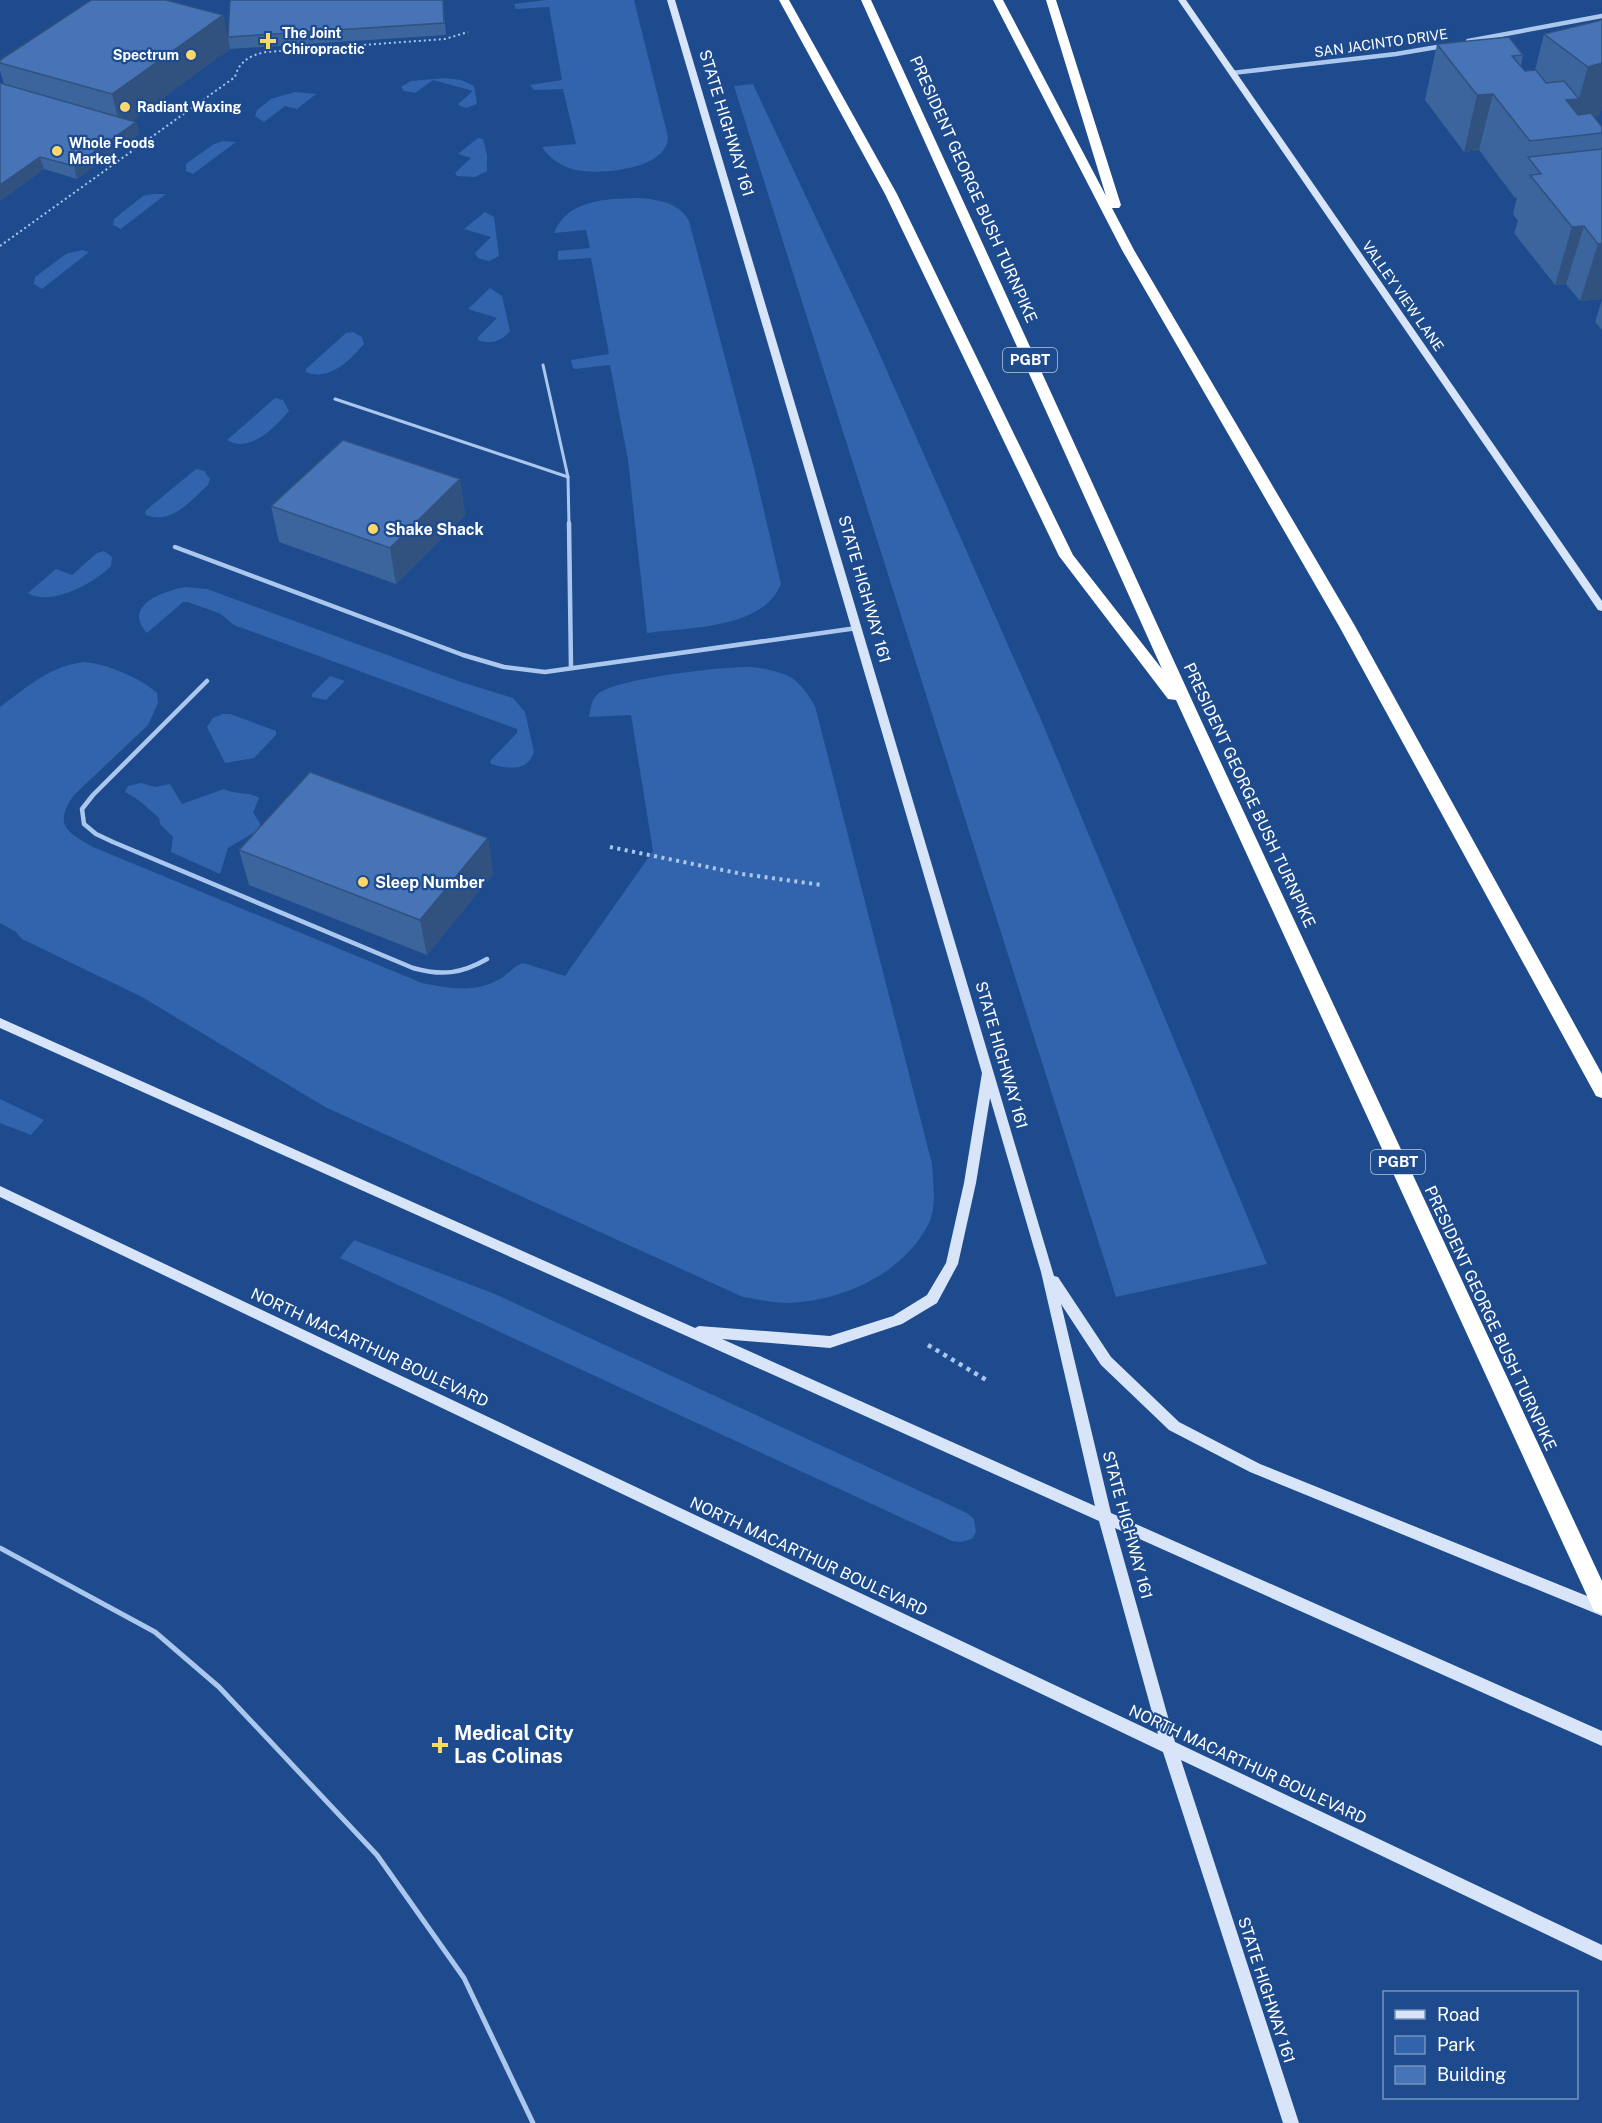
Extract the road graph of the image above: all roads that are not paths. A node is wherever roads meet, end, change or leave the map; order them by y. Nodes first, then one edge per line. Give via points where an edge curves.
1 (671, 0) edge
2 (784, 0) edge
3 (866, 0) edge
4 (998, 0) edge
5 (1051, 0) edge
6 (1182, 0) edge
7 (1602, 16) edge
8 (1463, 42) edge
9 (1452, 44) edge
10 (1232, 73) junction
11 (1128, 250) junction
12 (543, 365) dead end
13 (335, 399) dead end
14 (568, 477) junction
15 (175, 547) dead end
16 (1602, 608) edge
17 (857, 628) junction
18 (571, 668) junction
19 (207, 681) dead end
20 (1193, 720) junction
21 (487, 959) dead end
22 (0, 1023) edge
23 (988, 1072) junction
24 (1602, 1091) edge
25 (0, 1191) edge
26 (1047, 1272) junction
27 (690, 1331) junction
28 (1106, 1517) junction
29 (0, 1548) edge
30 (1602, 1604) edge
31 (1602, 1609) edge
32 (1602, 1738) edge
33 (1169, 1747) junction
34 (1602, 1953) edge
35 (532, 2123) edge
36 (1291, 2123) edge

1 - 17 main road, STATE HIGHWAY 161
2 - 20 highway via 891,194 1066,556
3 - 20 highway, PRESIDENT GEORGE BUSH TURNPIKE / PGBT
4 - 11 highway
5 - 11 highway
6 - 10 main road, VALLEY VIEW LANE
7 - 8 street, SAN JACINTO DRIVE
9 - 10 street, SAN JACINTO DRIVE
10 - 16 main road, VALLEY VIEW LANE
11 - 24 highway via 1347,626
12 - 14 lane
13 - 14 lane
14 - 18 lane
15 - 18 lane via 503,668 545,672
17 - 18 lane
17 - 23 main road, STATE HIGHWAY 161
19 - 21 lane via 93,795 82,809 84,824 113,842 413,968 448,976 467,971
20 - 30 highway, PRESIDENT GEORGE BUSH TURNPIKE / PGBT
22 - 27 main road
23 - 26 main road, STATE HIGHWAY 161
23 - 27 main road via 952,1264 932,1299 897,1320 830,1342
25 - 33 main road, NORTH MACARTHUR BOULEVARD
26 - 28 main road, STATE HIGHWAY 161
26 - 31 main road via 1106,1360 1174,1426 1255,1468
27 - 28 main road
28 - 32 main road
28 - 33 main road, STATE HIGHWAY 161
29 - 35 lane via 155,1632 219,1687 377,1855 464,1978
33 - 34 main road, NORTH MACARTHUR BOULEVARD
33 - 36 main road, STATE HIGHWAY 161

